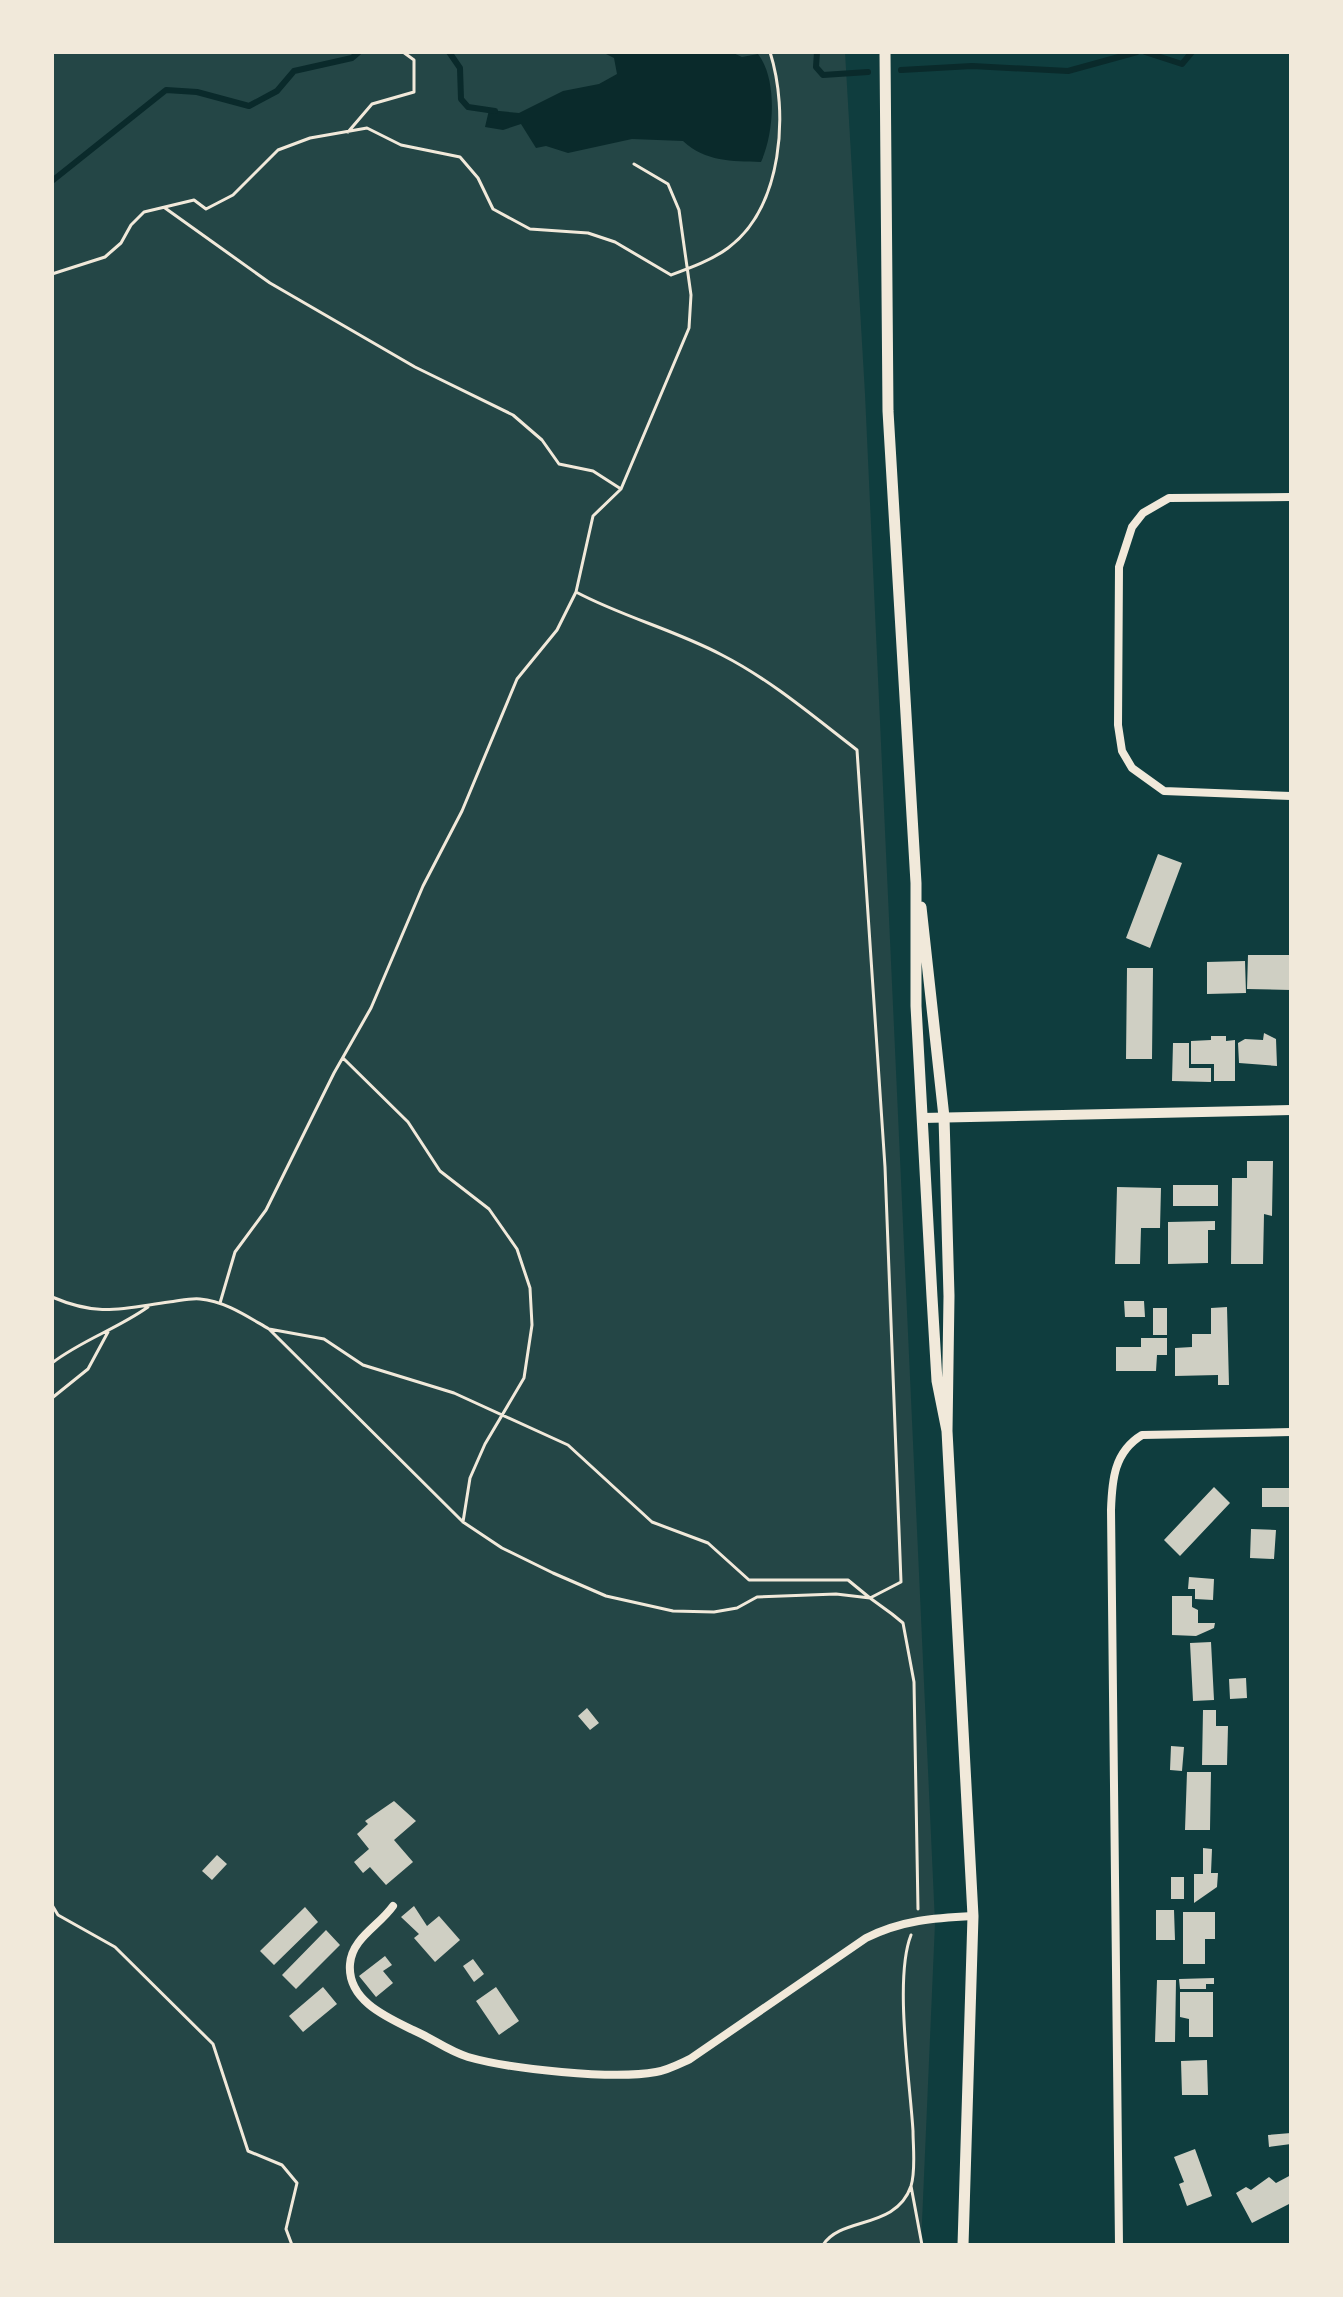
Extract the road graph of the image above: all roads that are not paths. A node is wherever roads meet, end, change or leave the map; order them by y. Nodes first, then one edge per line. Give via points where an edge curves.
1 (885, 52) edge
2 (1291, 497) edge
3 (1291, 796) edge
4 (916, 883) junction
5 (1291, 1110) edge
6 (944, 1117) junction
7 (922, 1118) junction
8 (947, 1431) junction
9 (1291, 1432) edge
10 (393, 1906) dead end
11 (973, 1916) junction
12 (963, 2245) edge
13 (1119, 2245) edge

1 - 4 main road via 888,411
2 - 3 street via 1169,498 1143,513 1132,527 1119,567 1118,725 1122,751 1132,768 1164,791
4 - 6 main road
4 - 7 main road
5 - 6 street
6 - 7 street
6 - 8 main road
7 - 8 main road via 937,1381
8 - 11 main road
9 - 13 street via 1142,1435 1129,1443 1115,1469 1111,1510
10 - 11 street via 356,1945 350,1960 350,1978 358,1993 380,2014 447,2048 497,2064 640,2074 690,2059 892,1925
11 - 12 main road

